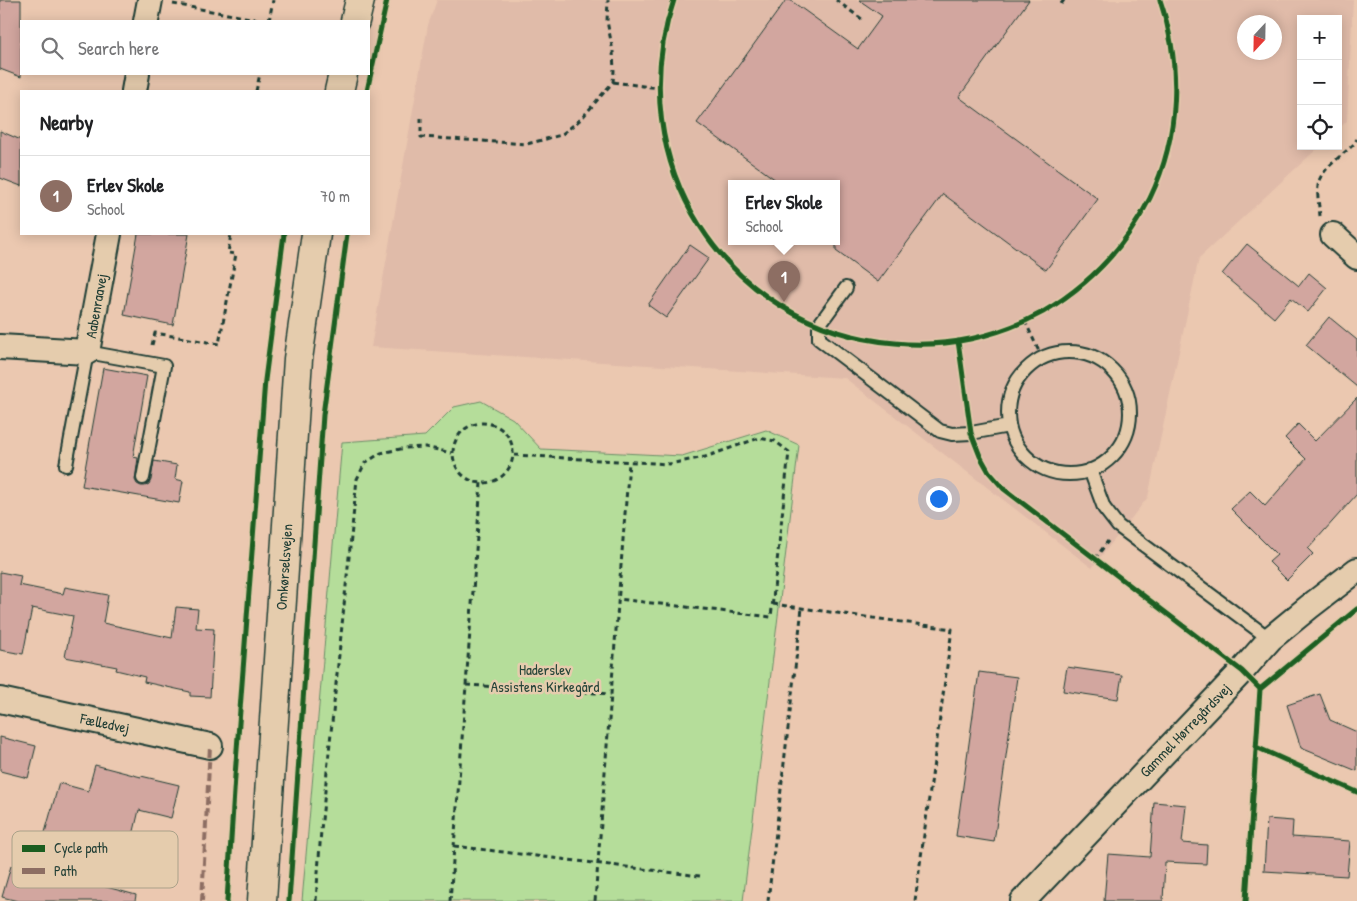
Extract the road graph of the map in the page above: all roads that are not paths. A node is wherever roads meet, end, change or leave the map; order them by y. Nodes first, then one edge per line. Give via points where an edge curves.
1 (360, 0) edge
2 (161, 2) edge
3 (147, 20) edge
4 (355, 20) edge
5 (137, 75) edge
6 (343, 75) edge
7 (134, 90) edge
8 (339, 90) edge
9 (109, 235) edge
10 (316, 235) edge
11 (1333, 235) road end
12 (1357, 256) edge
13 (846, 288) dead end
14 (0, 347) edge
15 (87, 352) junction
16 (1009, 426) junction
17 (66, 465) dead end
18 (1090, 470) junction
19 (143, 478) dead end
20 (1357, 570) edge
21 (1270, 639) junction
22 (0, 700) edge
23 (210, 746) dead end
24 (262, 901) edge
25 (1023, 901) edge

1 - 4 main road
2 - 3 street
5 - 7 street
6 - 8 main road
9 - 15 street, Aabenraavej
10 - 24 main road, Omkørselsvejen via 298,359
11 - 12 street
13 - 16 lane via 819,325 819,339 940,431 962,434
14 - 15 street, Aabenraavej
15 - 17 lane
15 - 19 lane via 164,366
16 - 18 lane via 1014,440 1034,462 1061,473
16 - 18 lane via 1008,412 1015,384 1034,362 1048,355 1077,352 1104,363 1123,385 1130,413 1128,428 1114,454
18 - 21 lane via 1104,508 1118,526
20 - 21 street, Gammel Hørregårdsvej
21 - 25 street, Gammel Hørregårdsvej
22 - 23 street, Fælledvej

